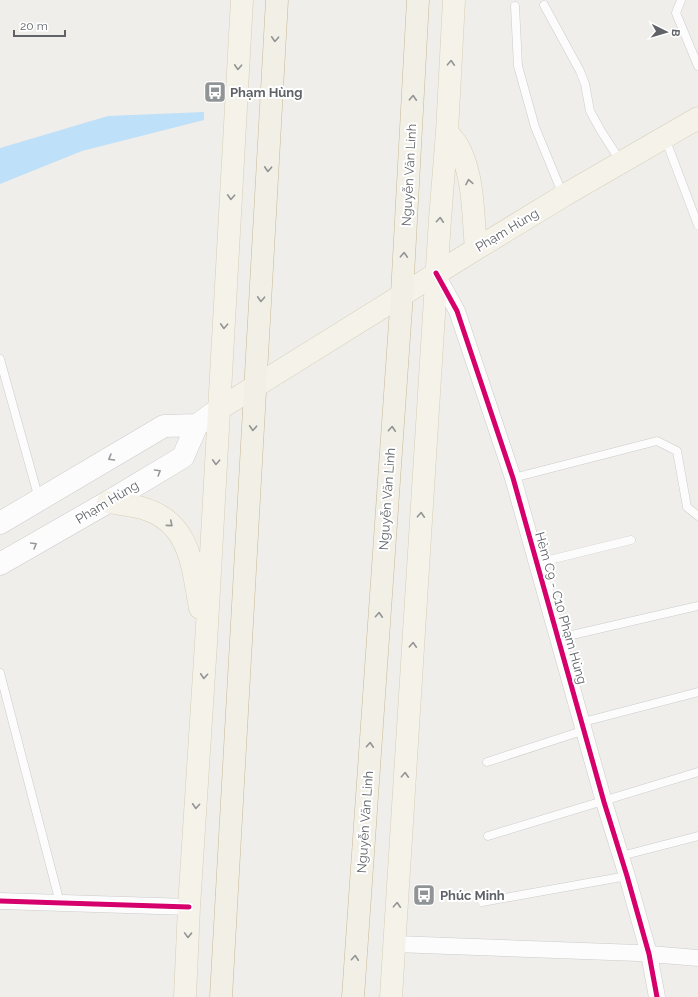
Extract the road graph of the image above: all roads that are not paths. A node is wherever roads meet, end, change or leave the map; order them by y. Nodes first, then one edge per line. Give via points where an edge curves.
1 (242, 0) edge
2 (278, 0) edge
3 (418, 0) edge
4 (454, 0) edge
5 (681, 0) edge
6 (544, 5) dead end
7 (515, 6) dead end
8 (698, 66) edge
9 (698, 118) edge
10 (447, 132) junction
11 (665, 138) junction
12 (621, 163) junction
13 (563, 196) junction
14 (698, 225) edge
15 (476, 249) junction
16 (436, 273) junction
17 (402, 294) junction
18 (0, 359) edge
19 (256, 386) junction
20 (219, 409) junction
21 (197, 425) junction
22 (513, 478) junction
23 (40, 500) junction
24 (108, 502) junction
25 (698, 516) edge
26 (0, 523) edge
27 (631, 540) dead end
28 (537, 563) junction
29 (0, 564) edge
30 (698, 606) edge
31 (559, 638) junction
32 (206, 643) junction
33 (0, 673) edge
34 (698, 692) edge
35 (584, 726) junction
36 (487, 762) dead end
37 (698, 772) edge
38 (604, 802) junction
39 (488, 836) dead end
40 (698, 836) edge
41 (621, 856) junction
42 (627, 876) junction
43 (0, 901) edge
44 (482, 902) dead end
45 (60, 903) junction
46 (189, 908) junction
47 (395, 944) junction
48 (649, 954) junction
49 (698, 958) edge
50 (185, 997) edge
51 (221, 997) edge
52 (353, 997) edge
53 (391, 997) edge
54 (657, 997) edge

1 -> 20 main road
2 -> 19 highway
17 -> 3 highway, Nguyễn Văn Linh
10 -> 4 main road
5 - 8 lane via 676,13
6 - 12 lane via 580,71 590,111
7 - 13 lane via 518,66 535,127
9 - 11 main road, Phạm Hùng
15 -> 10 main road via 466,164 461,151
16 -> 10 main road
11 - 12 main road, Phạm Hùng
11 - 14 lane
12 - 13 main road, Phạm Hùng
13 - 15 main road, Phạm Hùng
15 - 16 main road, Phạm Hùng
16 - 17 main road, Phạm Hùng
16 - 22 street, Hẻm C9 - C10 Phạm Hùng via 457,311
47 -> 16 main road
17 - 19 main road, Phạm Hùng
52 -> 17 highway, Nguyễn Văn Linh
18 - 23 lane
19 - 20 main road, Phạm Hùng
19 -> 51 highway
20 - 21 main road, Phạm Hùng
20 -> 32 main road
21 -> 23 main road via 164,426
24 -> 21 main road, Phạm Hùng via 183,457
22 - 25 lane via 657,441 677,451 688,507
22 - 28 street, Hẻm C9 - C10 Phạm Hùng
23 - 26 main road
29 -> 24 main road, Phạm Hùng
24 -> 32 main road via 142,508 161,516 176,528 190,557
27 - 28 lane
28 - 31 street, Hẻm C9 - C10 Phạm Hùng
30 - 31 lane
31 - 35 street, Hẻm C9 - C10 Phạm Hùng
32 -> 46 main road
33 - 45 lane
34 - 35 lane
35 - 36 lane
35 - 38 street, Hẻm C9 - C10 Phạm Hùng
37 - 38 lane
38 - 39 lane
38 - 41 street, Hẻm C9 - C10 Phạm Hùng
40 - 41 lane
41 - 42 street, Hẻm C9 - C10 Phạm Hùng
42 - 44 lane
42 - 48 street, Hẻm C9 - C10 Phạm Hùng
43 - 45 street
45 - 46 street
46 -> 50 main road
47 - 48 street
47 - 53 main road
48 - 49 street
48 - 54 street, Hẻm C9 - C10 Phạm Hùng

